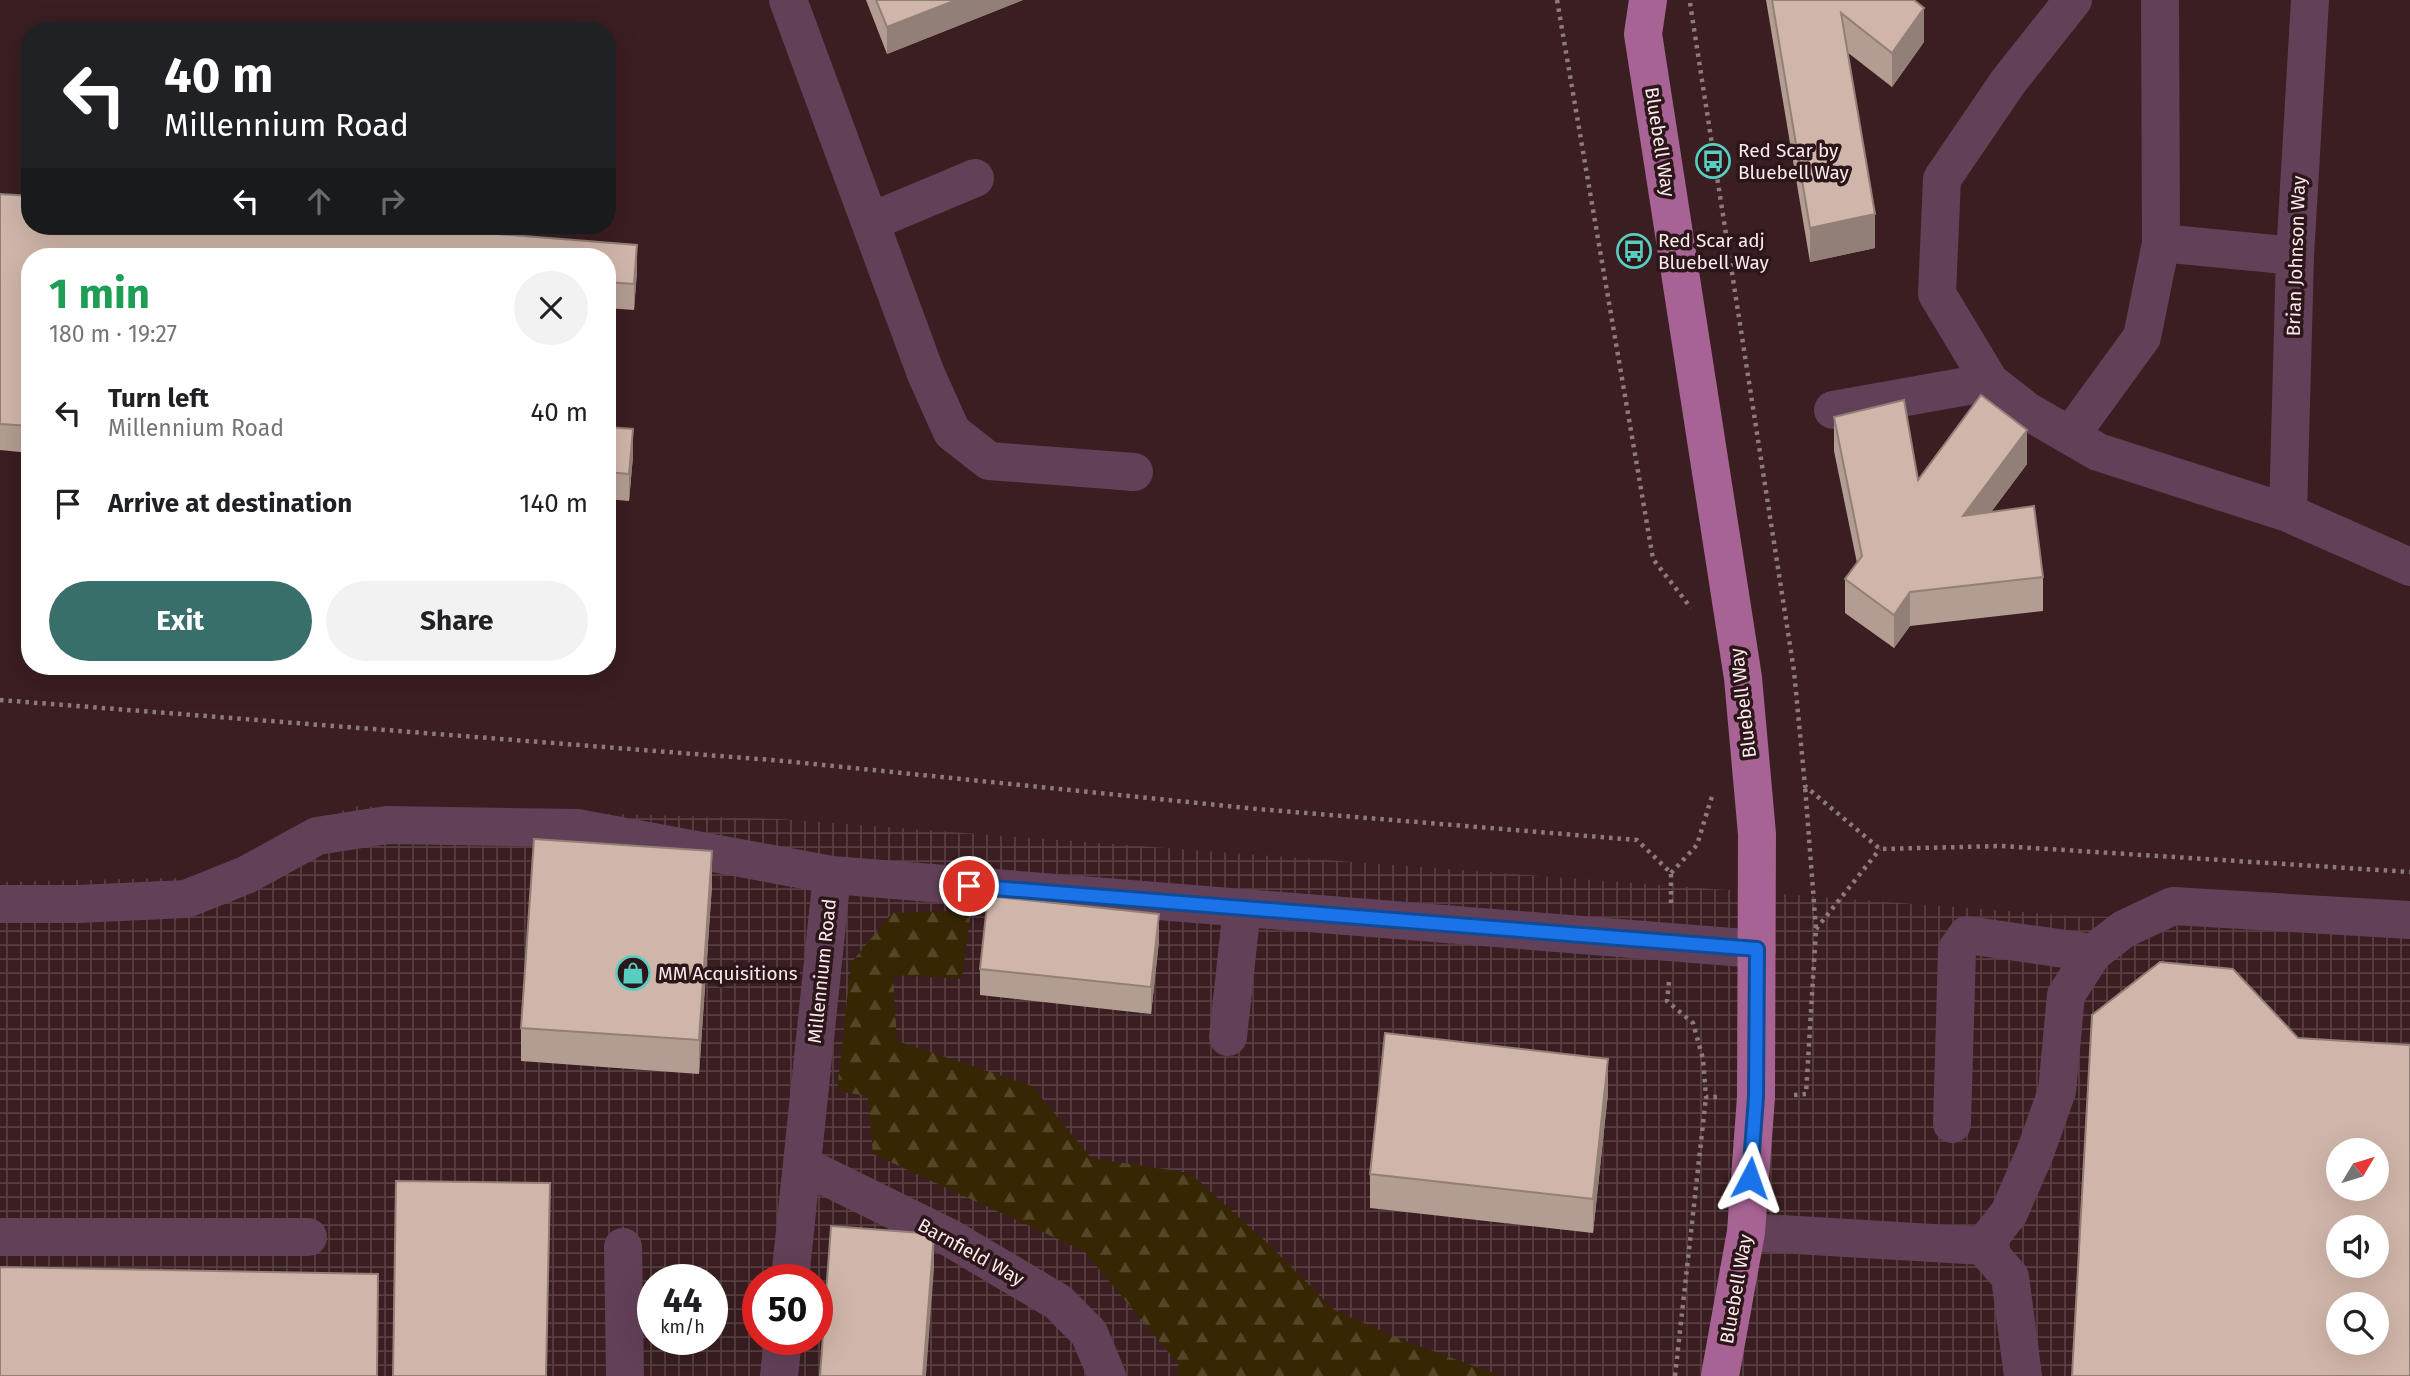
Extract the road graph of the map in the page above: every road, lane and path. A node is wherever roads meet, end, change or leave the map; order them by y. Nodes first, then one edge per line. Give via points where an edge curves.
1 (788, 0) edge
2 (1557, 0) edge
3 (1625, 0) edge
4 (1689, 0) edge
5 (2073, 0) edge
6 (2160, 0) edge
7 (2310, 0) edge
8 (1646, 17) edge
9 (975, 178) dead end
10 (870, 222) junction
11 (2161, 243) junction
12 (2295, 256) junction
13 (1990, 382) junction
14 (1833, 411) dead end
15 (2070, 436) junction
16 (1134, 472) dead end
17 (2288, 513) junction
18 (2410, 567) edge
19 (1696, 614) dead end
20 (0, 701) edge
21 (1712, 785) dead end
22 (1805, 786) junction
23 (1880, 849) junction
24 (2410, 872) edge
25 (1671, 873) junction
26 (832, 874) junction
27 (0, 904) edge
28 (1242, 908) junction
29 (2410, 920) edge
30 (1816, 929) junction
31 (1673, 943) junction
32 (1757, 949) junction
33 (2093, 953) junction
34 (1228, 1037) dead end
35 (1706, 1097) junction
36 (1756, 1097) junction
37 (1952, 1125) dead end
38 (802, 1165) junction
39 (1746, 1232) junction
40 (0, 1237) edge
41 (308, 1237) dead end
42 (1983, 1246) junction
43 (623, 1247) dead end
44 (792, 1264) edge
45 (781, 1355) edge
46 (625, 1376) edge
47 (779, 1376) edge
48 (1107, 1376) edge
49 (1675, 1376) edge
50 (1720, 1376) edge
51 (2023, 1376) edge

1 - 10 street
2 - 19 path via 1653,559
3 - 8 main road, Bluebell Way
4 - 22 path via 1794,671
5 - 13 street via 2008,82 1942,179 1937,294
6 - 11 street
7 - 12 street, Brian Johnson Way
8 - 32 main road, Bluebell Way via 1743,678 1757,834
9 - 10 street
10 - 16 street via 952,432 989,461
11 - 12 street
11 - 15 street via 2141,337
12 - 17 street, Brian Johnson Way
13 - 14 street
13 - 15 street
15 - 17 street via 2098,452
17 - 18 street
20 - 25 path via 784,761 1257,809 1637,840
21 - 25 path via 1697,845
22 - 23 path
22 - 30 path
23 - 24 path via 2000,846
23 - 30 path
25 - 31 path
26 - 27 street via 577,828 387,825 317,836 246,876 186,899
26 - 28 street, Millennium Road
26 - 38 street, Millennium Road
28 - 31 street, Millennium Road
28 - 34 street
29 - 33 street via 2174,906 2124,929
30 - 36 path via 1806,1094
31 - 32 street, Millennium Road
31 - 35 path via 1667,1001 1693,1023 1703,1059
32 - 36 main road, Bluebell Way
33 - 37 street via 1967,935 1957,948
33 - 42 street via 2066,995 2057,1091 2035,1153 2009,1213
35 - 36 path
35 - 49 path
36 - 39 main road, Bluebell Way
38 - 44 street, Millennium Road
38 - 48 street, Barnfield Way via 950,1238 1058,1302 1089,1333
39 - 42 street
39 - 50 main road, Bluebell Way
40 - 41 street
42 - 51 street via 2010,1277
43 - 46 street
45 - 47 street

